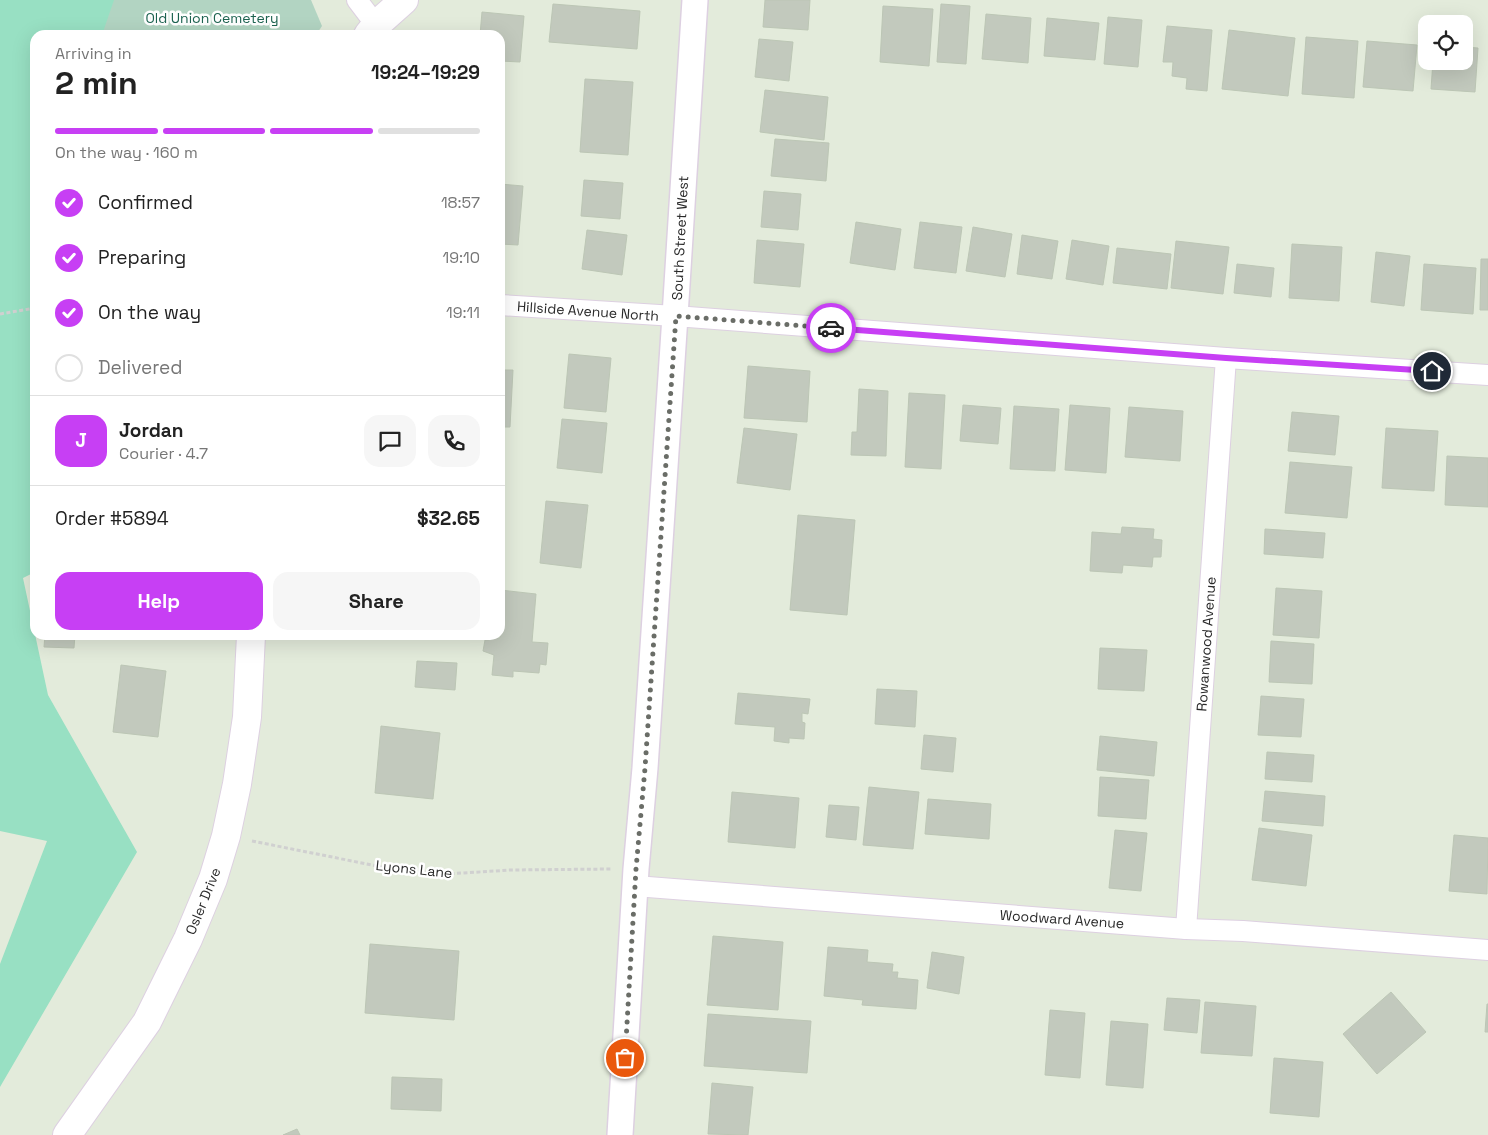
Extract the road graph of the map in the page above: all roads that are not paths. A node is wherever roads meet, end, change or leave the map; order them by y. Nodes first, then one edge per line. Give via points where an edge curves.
1 (357, 0) edge
2 (404, 0) edge
3 (695, 0) edge
4 (372, 30) edge
5 (505, 305) edge
6 (676, 316) junction
7 (1226, 358) junction
8 (1488, 375) edge
9 (251, 640) edge
10 (635, 877) junction
11 (1186, 929) junction
12 (1488, 950) edge
13 (68, 1135) edge
14 (620, 1135) edge

1 - 4 street
2 - 4 main road
3 - 6 street, South Street West
5 - 6 street, Hillside Avenue North
6 - 7 street, Hillside Avenue North
6 - 10 street, South Street West
7 - 8 street, Hillside Avenue North
7 - 11 street, Rowanwood Avenue
9 - 13 main road, Osler Drive via 247,717 237,784 213,879 147,1022
10 - 11 street, Woodward Avenue
10 - 14 street, South Street West
11 - 12 street, Woodward Avenue

